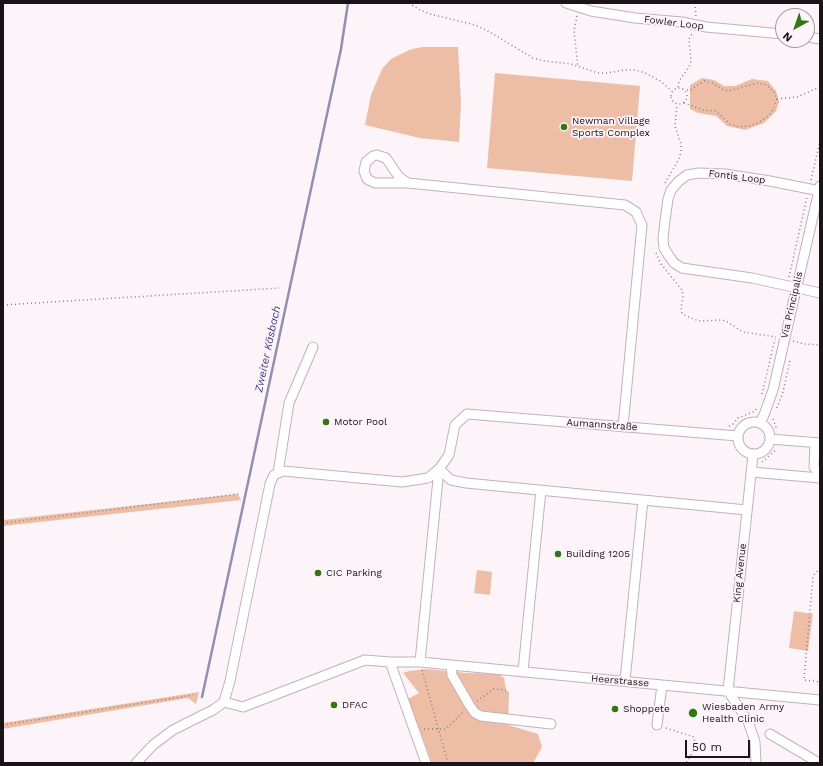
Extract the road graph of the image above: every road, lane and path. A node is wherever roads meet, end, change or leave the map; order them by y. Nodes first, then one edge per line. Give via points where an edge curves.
1 (409, 3) edge
2 (566, 3) edge
3 (695, 3) edge
4 (579, 7) junction
5 (696, 25) junction
6 (775, 33) edge
7 (578, 67) junction
8 (678, 87) junction
9 (820, 87) edge
10 (686, 90) junction
11 (672, 91) junction
12 (777, 99) junction
13 (684, 103) junction
14 (677, 105) junction
15 (820, 140) edge
16 (408, 183) junction
17 (663, 186) dead end
18 (809, 188) junction
19 (820, 189) edge
20 (656, 252) dead end
21 (787, 285) junction
22 (797, 287) junction
23 (279, 288) dead end
24 (820, 293) edge
25 (3, 305) edge
26 (775, 336) junction
27 (785, 339) junction
28 (820, 345) edge
29 (313, 347) dead end
30 (761, 396) dead end
31 (757, 407) dead end
32 (760, 423) junction
33 (623, 427) junction
34 (728, 436) junction
35 (738, 436) junction
36 (774, 440) junction
37 (818, 443) edge
38 (752, 455) junction
39 (439, 469) junction
40 (278, 473) junction
41 (755, 473) junction
42 (820, 477) edge
43 (541, 490) junction
44 (238, 494) dead end
45 (643, 500) junction
46 (747, 510) junction
47 (3, 523) edge
48 (820, 568) edge
49 (390, 662) junction
50 (420, 662) junction
51 (451, 665) junction
52 (523, 671) junction
53 (625, 681) junction
54 (820, 682) edge
55 (662, 685) junction
56 (728, 691) junction
57 (193, 695) dead end
58 (820, 700) edge
59 (224, 702) junction
60 (551, 724) dead end
61 (3, 725) edge
62 (657, 726) joint
63 (770, 734) dead end
64 (137, 762) edge
65 (426, 763) edge
66 (448, 763) edge
67 (686, 763) edge
68 (756, 763) edge
69 (819, 763) edge

1 - 7 path via 430,14 475,25 533,58
2 - 4 street, Fowler Loop
3 - 5 path
4 - 5 street, Fowler Loop via 606,14
4 - 7 path via 574,31
5 - 6 street, Fowler Loop
5 - 8 path via 689,39 691,61
7 - 11 path via 606,74 625,70 643,72
8 - 10 path
8 - 11 path
9 - 12 path via 797,97
10 - 12 path via 691,90 705,81 728,91 758,82 767,84
10 - 13 path
11 - 14 path via 672,102
12 - 13 path via 768,116 758,123 739,127 730,124 716,111 703,110
13 - 14 path
14 - 17 path via 675,126 681,152
15 - 18 path
16 - 16 street via 399,177 382,156 372,156 364,166 365,175 375,183
16 - 33 street via 626,205 636,212 642,225
18 - 19 street, Fontis Loop
18 - 21 path
18 - 21 street, Fontis Loop via 742,176 699,173 687,175 679,181 668,199 663,239 664,248 674,263 687,270
19 - 22 street, Via Principalis
20 - 26 path via 660,264 682,290 681,308 686,316 699,321 726,321 743,332
21 - 22 street, Fontis Loop
22 - 24 street, Fontis Loop
22 - 27 street, Via Principalis
23 - 25 path
26 - 27 path
26 - 30 path
27 - 28 path
27 - 32 street, Via Principalis via 769,402
29 - 40 street via 289,402
31 - 34 path via 755,411 729,425
32 - 35 street via 746,424
32 - 36 street
33 - 34 street, Aumannstraße via 709,437
33 - 39 street, Aumannstraße via 467,414 455,425 450,455
34 - 35 street, Aumannstraße
35 - 38 street via 743,451
36 - 37 street
36 - 38 street via 762,452
36 - 41 path via 777,449 762,460
37 - 42 street via 814,467
38 - 41 street, King Avenue
39 - 40 street via 428,478 402,482 283,471
39 - 43 street via 451,480
39 - 50 street
40 - 59 street via 274,475 270,484
41 - 42 street
41 - 46 street, King Avenue
43 - 45 street
43 - 52 street
44 - 47 path
45 - 46 street via 702,502
45 - 53 street
46 - 56 street, King Avenue
48 - 54 path via 813,576 804,680
49 - 50 street, Heerstrasse
49 - 59 street, Heerstrasse via 365,660 243,706
49 - 65 street
50 - 51 street, Heerstrasse
50 - 66 path
51 - 52 street, Heerstrasse
51 - 60 street via 452,675 475,713 481,716
52 - 53 street, Heerstrasse
53 - 55 street, Heerstrasse
55 - 56 street, Heerstrasse
55 - 62 street
56 - 58 street, Heerstrasse
56 - 68 street via 748,721 755,742
57 - 61 path
59 - 64 street via 173,730 153,745
62 - 67 path via 694,737 695,748
63 - 69 street

